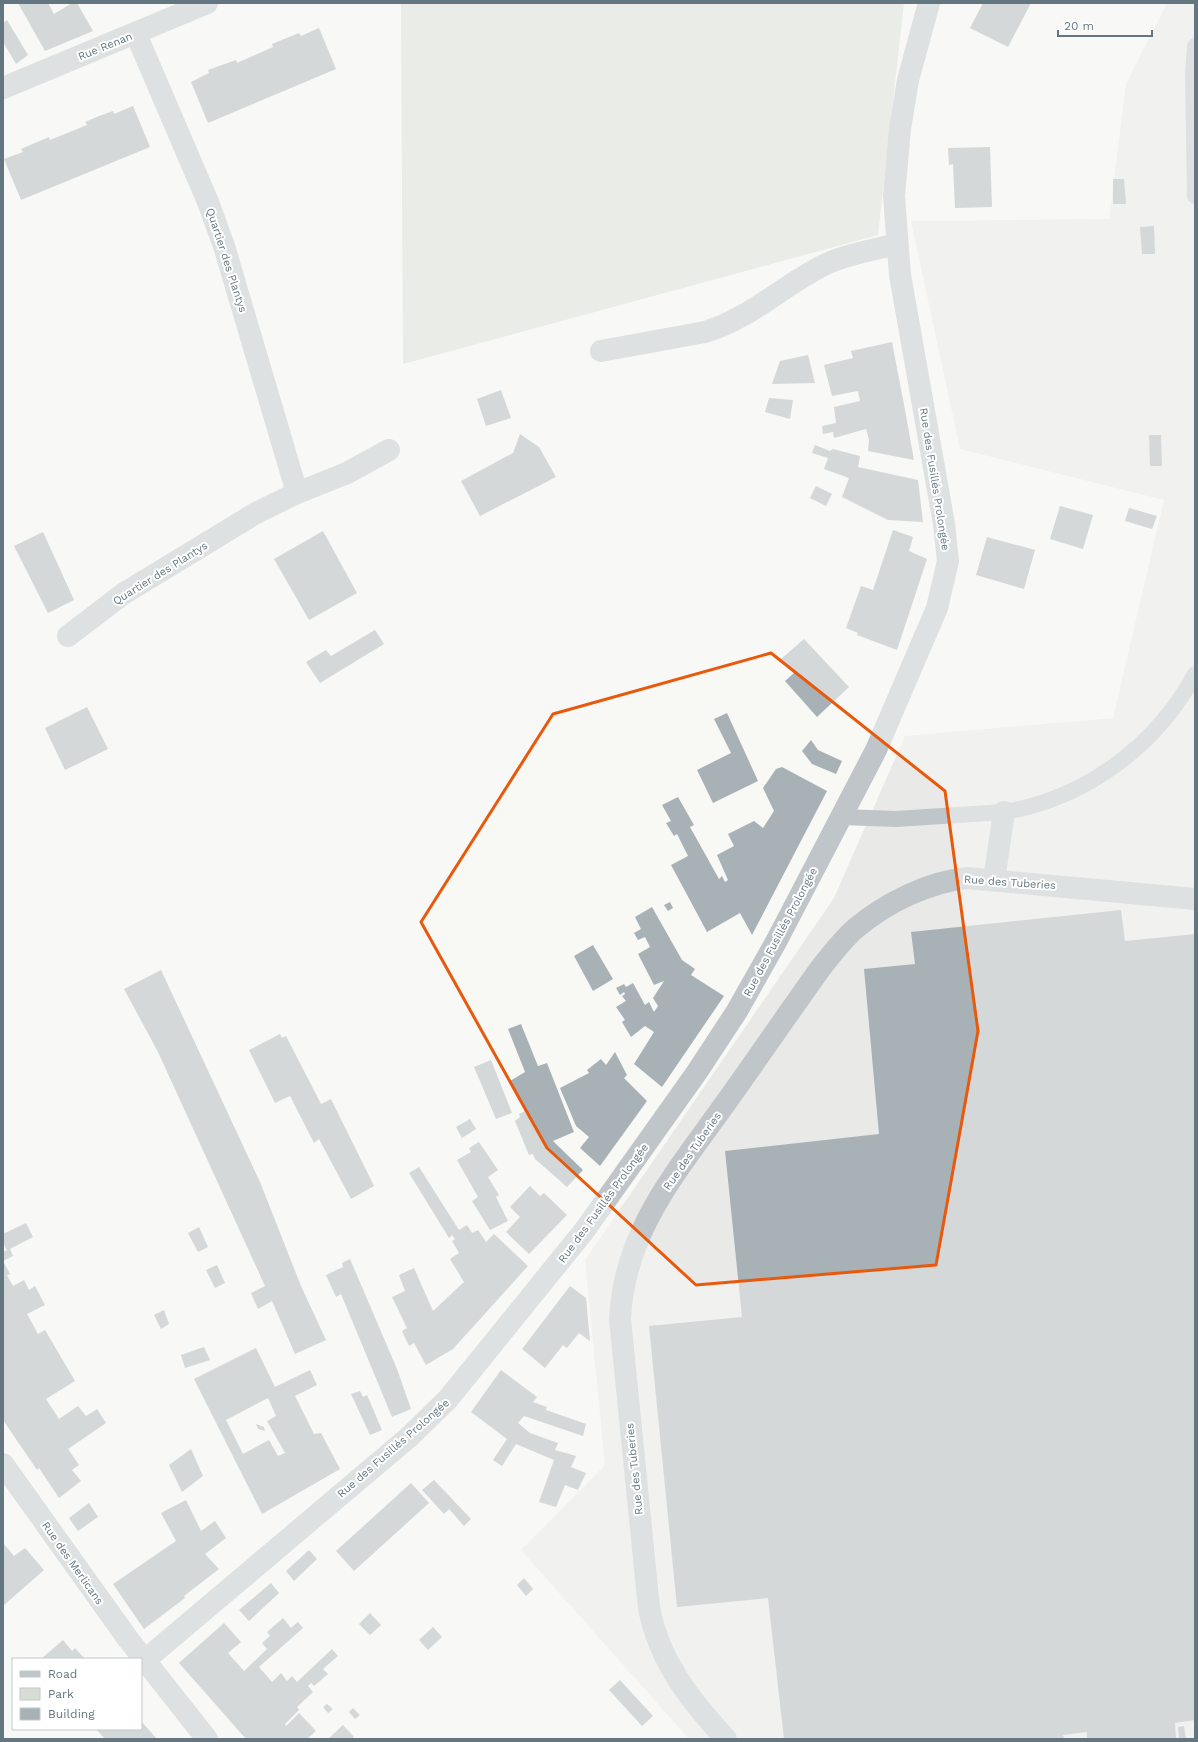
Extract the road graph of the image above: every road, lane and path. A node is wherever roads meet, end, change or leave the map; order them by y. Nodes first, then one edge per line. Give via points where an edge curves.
1 (207, 3) edge
2 (930, 3) edge
3 (136, 34) junction
4 (1195, 46) edge
5 (3, 88) edge
6 (1195, 196) edge
7 (897, 244) junction
8 (601, 351) dead end
9 (389, 450) dead end
10 (297, 493) junction
11 (68, 636) dead end
12 (1195, 674) edge
13 (1004, 812) junction
14 (842, 817) junction
15 (994, 880) junction
16 (1195, 899) edge
17 (6, 1477) edge
18 (142, 1658) edge
19 (142, 1658) edge
20 (144, 1661) junction
21 (207, 1739) edge
22 (726, 1739) edge

1 - 3 street, Rue Renan
2 - 7 street, Rue des Fusillés Prolongée via 908,80 900,129 894,196
3 - 5 street, Rue Renan
3 - 10 street, Quartier des Plantys via 208,202 224,246
4 - 6 lane via 1192,74
7 - 8 street via 837,259 746,315 719,328
7 - 14 street, Rue des Fusillés Prolongée via 903,296 944,524 948,561 942,592 929,627 876,750
9 - 10 street, Quartier des Plantys via 347,473
10 - 11 street, Quartier des Plantys via 256,513 124,594
12 - 13 lane via 1177,705 1163,722 1119,764 1090,782 1049,800
13 - 14 lane via 896,819
13 - 15 street
14 - 20 street, Rue des Fusillés Prolongée via 737,1012 584,1231 462,1384 409,1436
15 - 16 street, Rue des Tuberies
15 - 22 street, Rue des Tuberies via 953,879 927,887 881,910 844,939 680,1167 649,1216 631,1254 623,1285 620,1319 644,1574 652,1623 659,1647 675,1675
17 - 19 street, Rue des Merlicans
18 - 20 street, Rue des Merlicans
20 - 21 street, Rue des Merlicans

